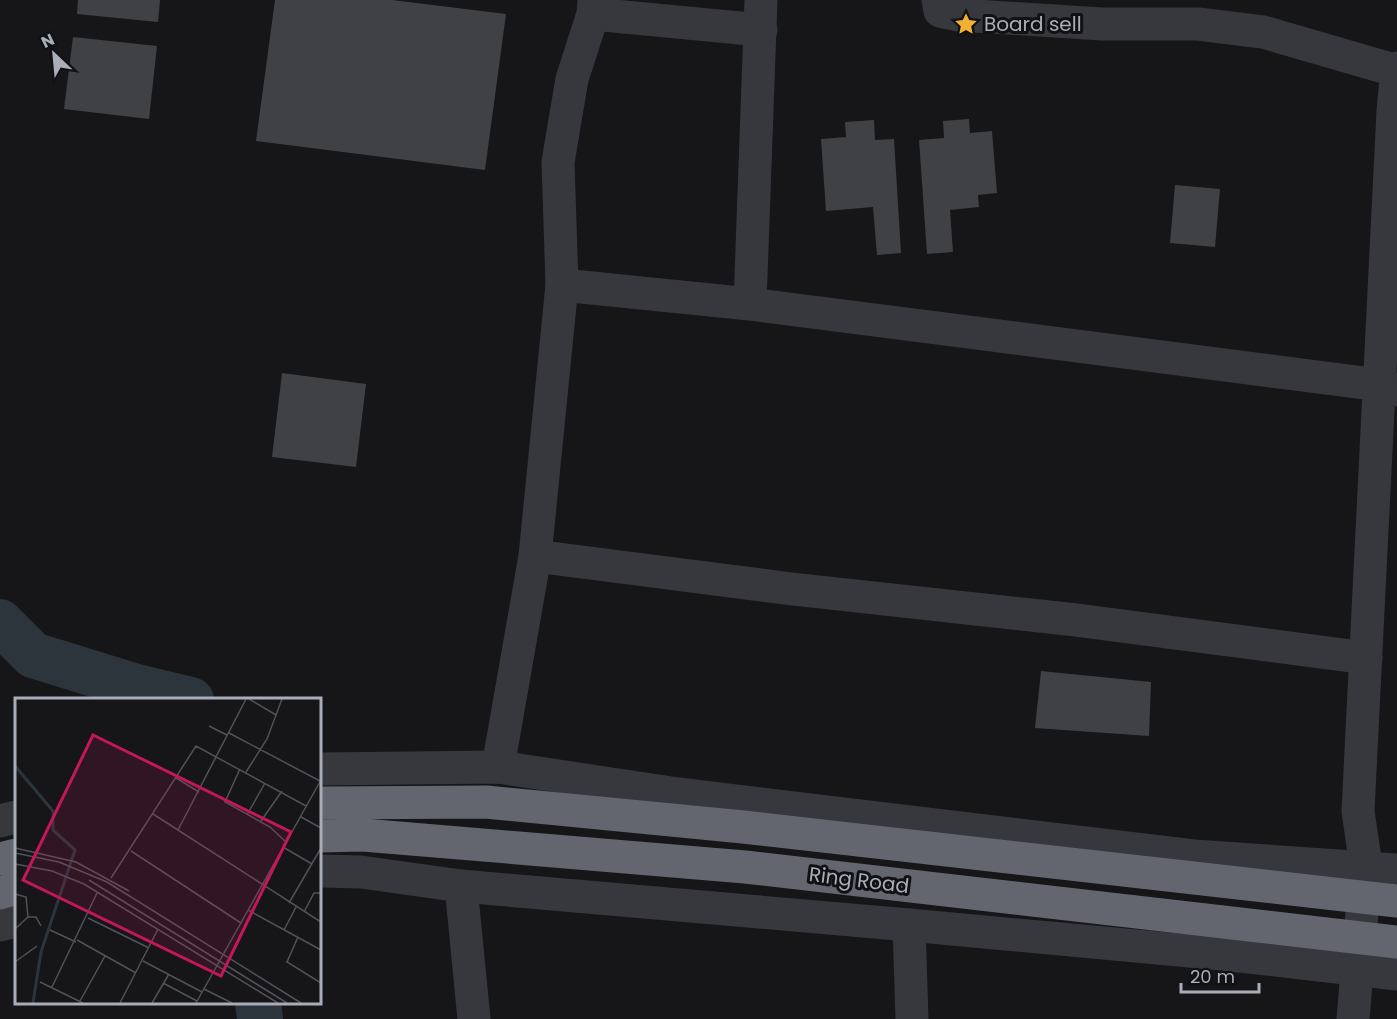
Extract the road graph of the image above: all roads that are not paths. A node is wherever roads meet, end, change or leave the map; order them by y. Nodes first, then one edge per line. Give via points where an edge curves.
1 (938, 0) edge
2 (593, 7) edge
3 (1104, 12) edge
4 (1199, 12) edge
5 (761, 15) edge
6 (1397, 70) edge
7 (1395, 111) edge
8 (562, 285) junction
9 (750, 304) junction
10 (1389, 388) edge
11 (535, 556) junction
12 (1384, 567) edge
13 (1366, 658) junction
14 (498, 767) junction
15 (321, 769) edge
16 (321, 803) edge
17 (15, 817) edge
18 (0, 821) edge
19 (321, 836) edge
20 (15, 855) edge
21 (0, 860) edge
22 (321, 871) edge
23 (1376, 878) edge
24 (461, 886) junction
25 (15, 888) edge
26 (0, 893) edge
27 (1397, 901) edge
28 (15, 921) edge
29 (0, 925) edge
30 (909, 925) junction
31 (1397, 942) edge
32 (1359, 954) junction
33 (1397, 974) edge
34 (474, 1019) edge
35 (912, 1019) edge
36 (1353, 1019) edge

1 - 3 street via 940,11 959,15
2 - 5 street
2 - 8 street via 572,79 558,162
3 - 4 street
4 - 6 street
5 - 9 street
6 - 7 street
7 - 10 street
8 - 9 street
8 - 11 street
9 - 10 street
10 - 12 street
11 - 13 street
11 - 14 street
12 - 13 street
13 - 23 street via 1358,811
14 - 15 street
14 - 23 street via 690,796
16 - 23 highway, Ring Road via 497,803
17 - 18 street
19 - 32 highway, Ring Road via 363,836 745,867
20 - 21 highway
22 - 24 street via 361,872
23 - 27 highway, Ring Road
23 - 32 street
24 - 30 street
24 - 34 street
25 - 26 highway
28 - 29 street
30 - 32 street via 1211,953
30 - 35 street
31 - 32 highway, Ring Road
32 - 33 street
32 - 36 street

